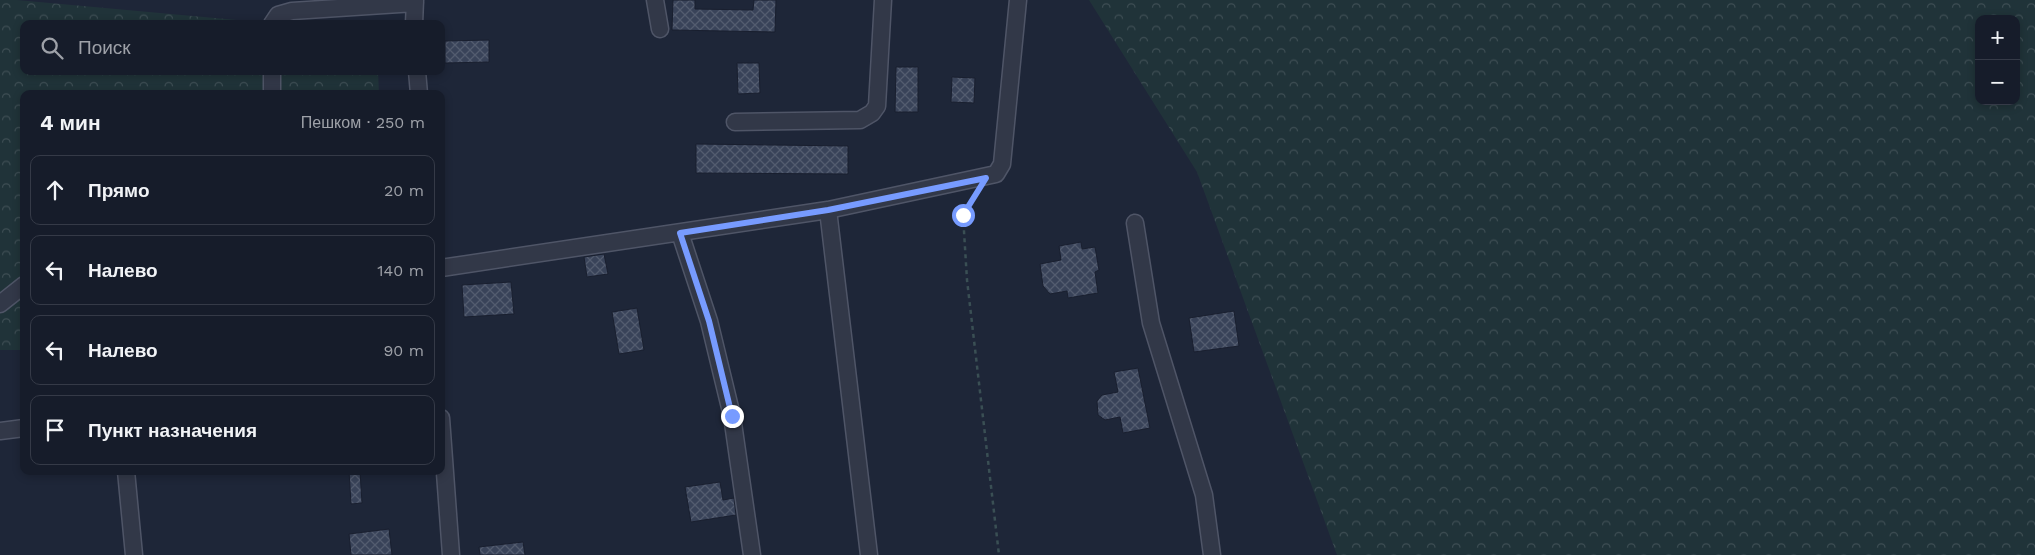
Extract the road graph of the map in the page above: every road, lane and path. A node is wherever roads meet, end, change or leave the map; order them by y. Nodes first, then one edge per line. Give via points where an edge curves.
1 (655, 0) edge
2 (883, 0) edge
3 (1018, 0) edge
4 (415, 2) edge
5 (276, 13) edge
6 (414, 20) edge
7 (660, 30) dead end
8 (272, 75) edge
9 (417, 75) edge
10 (272, 90) edge
11 (419, 90) edge
12 (735, 122) dead end
13 (986, 178) junction
14 (828, 210) junction
15 (1135, 223) dead end
16 (680, 233) junction
17 (445, 267) edge
18 (20, 288) edge
19 (0, 304) edge
20 (20, 428) edge
21 (0, 431) edge
22 (445, 473) edge
23 (126, 475) edge
24 (134, 555) edge
25 (451, 555) edge
26 (752, 555) edge
27 (870, 555) edge
28 (999, 555) edge
29 (1212, 555) edge

1 - 7 street
2 - 12 street via 877,106 872,113 860,120
3 - 13 street via 1002,164 996,174
4 - 5 street
4 - 6 street
8 - 10 street
9 - 11 street
13 - 14 street
13 - 28 path via 963,215 967,280
14 - 16 street
14 - 27 street
15 - 29 street via 1151,323 1204,495
16 - 17 street
16 - 26 street via 709,321 732,416
18 - 19 street
20 - 21 street
22 - 25 street
23 - 24 street

